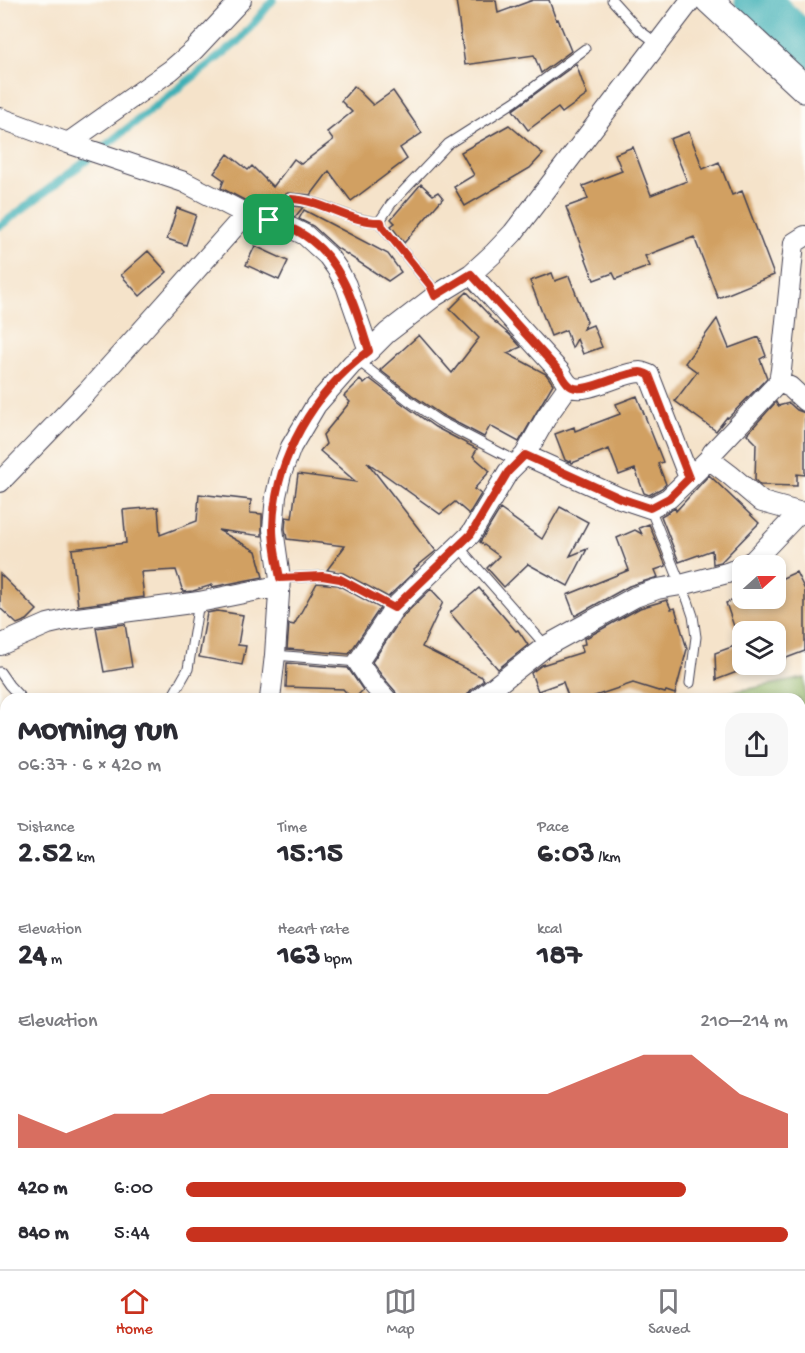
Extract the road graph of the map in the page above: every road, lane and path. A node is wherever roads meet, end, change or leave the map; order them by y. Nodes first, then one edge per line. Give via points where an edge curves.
1 (241, 0) edge
2 (612, 0) edge
3 (691, 0) edge
4 (709, 0) edge
5 (658, 44) junction
6 (585, 49) dead end
7 (805, 89) edge
8 (0, 118) edge
9 (68, 143) junction
10 (246, 214) junction
11 (269, 220) junction
12 (381, 222) junction
13 (805, 236) edge
14 (471, 274) junction
15 (435, 296) junction
16 (363, 356) junction
17 (779, 382) junction
18 (568, 385) junction
19 (803, 397) edge
20 (521, 458) junction
21 (709, 459) junction
22 (689, 478) junction
23 (0, 482) edge
24 (650, 508) junction
25 (803, 512) edge
26 (458, 546) junction
27 (758, 555) edge
28 (732, 571) edge
29 (279, 582) junction
30 (681, 585) junction
31 (199, 602) junction
32 (394, 608) junction
33 (0, 645) edge
34 (546, 646) junction
35 (275, 655) junction
36 (358, 662) junction
37 (0, 672) edge
38 (690, 682) dead end
39 (16, 693) edge
40 (174, 693) edge
41 (271, 693) edge
42 (381, 693) edge
43 (487, 693) edge

1 - 9 street via 171,70
2 - 5 lane via 639,30
3 - 5 street
4 - 7 main road
5 - 14 street via 513,233
6 - 12 lane via 514,102 448,144 391,204
8 - 9 street
9 - 10 street via 184,182
10 - 11 street
10 - 23 street via 87,392
11 - 12 lane via 291,199 364,221
11 - 16 street via 305,235 338,270 346,285
12 - 15 lane
13 - 17 street via 794,243
14 - 15 street
14 - 18 street
15 - 16 street
16 - 20 lane via 408,400 439,421
16 - 29 street via 316,405 291,447 276,496 273,529
17 - 19 street
17 - 21 street
18 - 20 street
18 - 22 street via 575,389 642,372 649,375
20 - 24 street
20 - 26 street via 508,472 471,534
21 - 22 street
21 - 25 street via 762,502
22 - 24 street via 669,498
24 - 30 lane
25 - 27 street
26 - 32 street
26 - 34 lane
28 - 30 street
29 - 31 street
29 - 32 lane via 322,576 340,579
29 - 35 street
30 - 34 street via 635,597
30 - 38 lane via 691,608 696,637
31 - 33 street via 70,619
31 - 40 lane via 188,669
32 - 36 street
34 - 43 street
35 - 36 lane
35 - 41 street
36 - 42 street
37 - 39 lane

